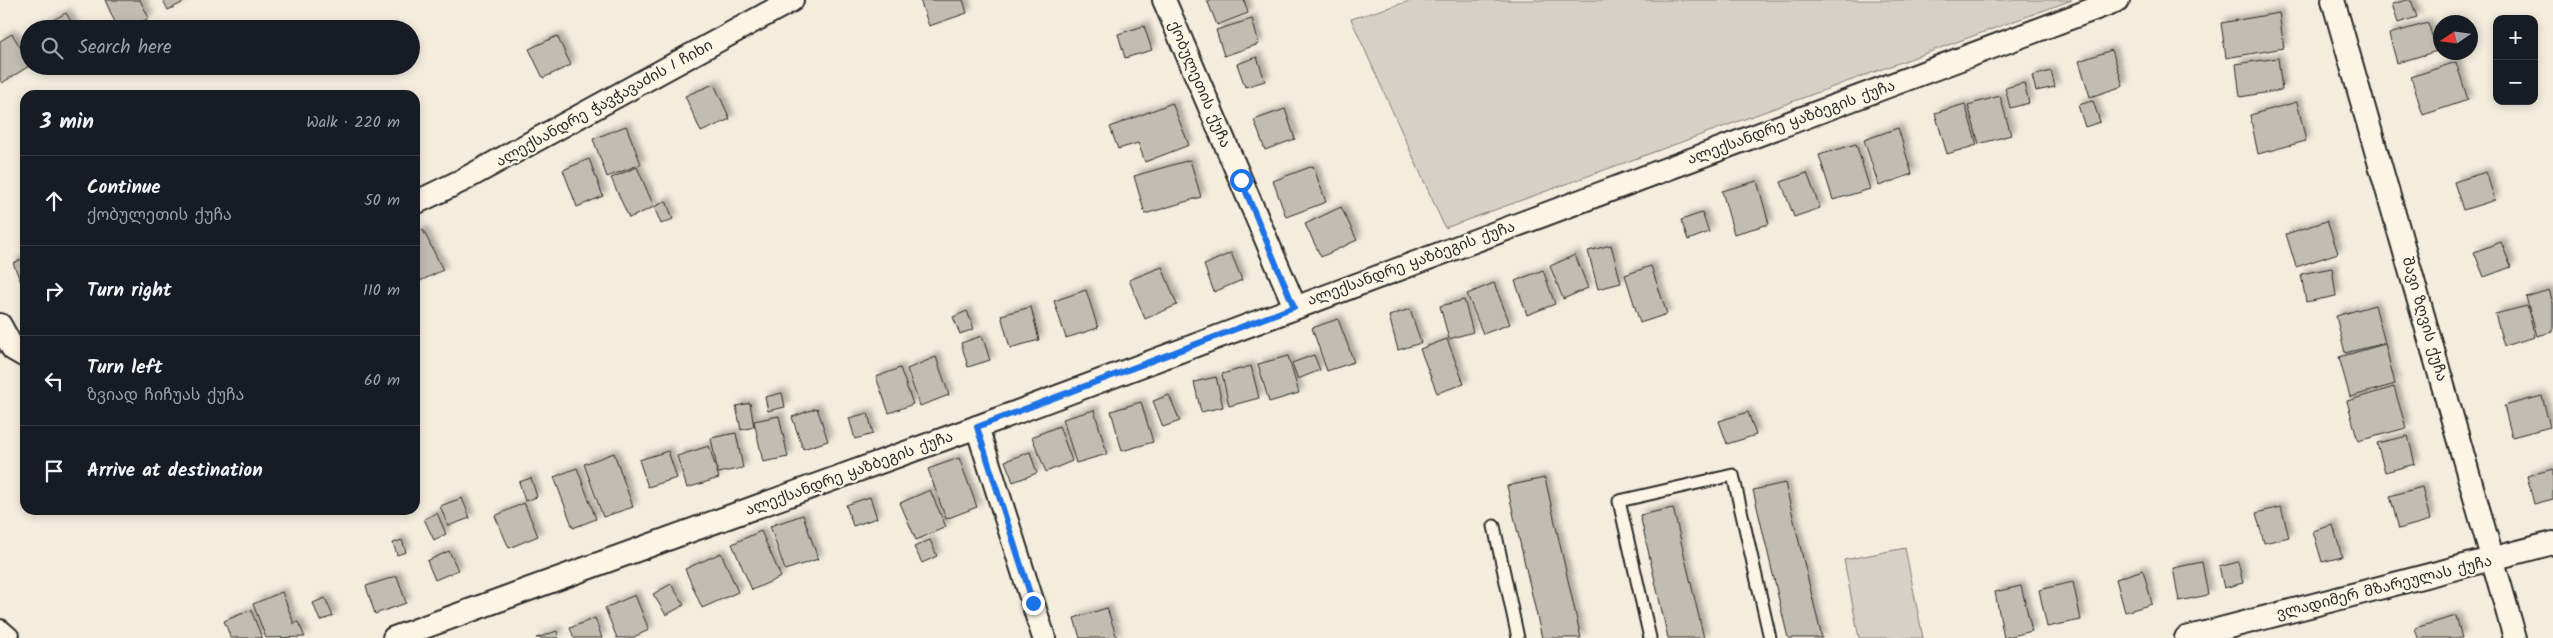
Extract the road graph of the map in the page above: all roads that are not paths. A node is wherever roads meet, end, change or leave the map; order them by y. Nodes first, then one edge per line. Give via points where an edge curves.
1 (792, 0) edge
2 (1164, 0) edge
3 (2118, 0) edge
4 (2333, 0) edge
5 (420, 201) edge
6 (1294, 307) junction
7 (0, 325) edge
8 (20, 353) edge
9 (977, 427) junction
10 (1494, 526) dead end
11 (2553, 543) edge
12 (2494, 559) junction
13 (0, 631) edge
14 (8, 638) edge
15 (394, 638) edge
16 (1044, 638) edge
17 (1518, 638) edge
18 (1650, 638) edge
19 (1770, 638) edge
20 (2186, 638) edge
21 (2516, 638) edge

1 - 5 street, ალექსანდრე ჭავჭავაძის I ჩიხი
2 - 6 street, ქობულეთის ქუჩა
3 - 6 street, ალექსანდრე ყაზბეგის ქუჩა
4 - 12 street, შავი ზღვის ქუჩა
6 - 9 street, ალექსანდრე ყაზბეგის ქუჩა
7 - 8 street via 13,349
9 - 15 street, ალექსანდრე ყაზბეგის ქუჩა
9 - 16 street
10 - 17 lane
11 - 12 street, ვლადიმერ მზარეულას ქუჩა
12 - 20 street, ვლადიმერ მზარეულას ქუჩა
12 - 21 street, შავი ზღვის ქუჩა
13 - 14 street
18 - 19 lane via 1619,501 1733,475

